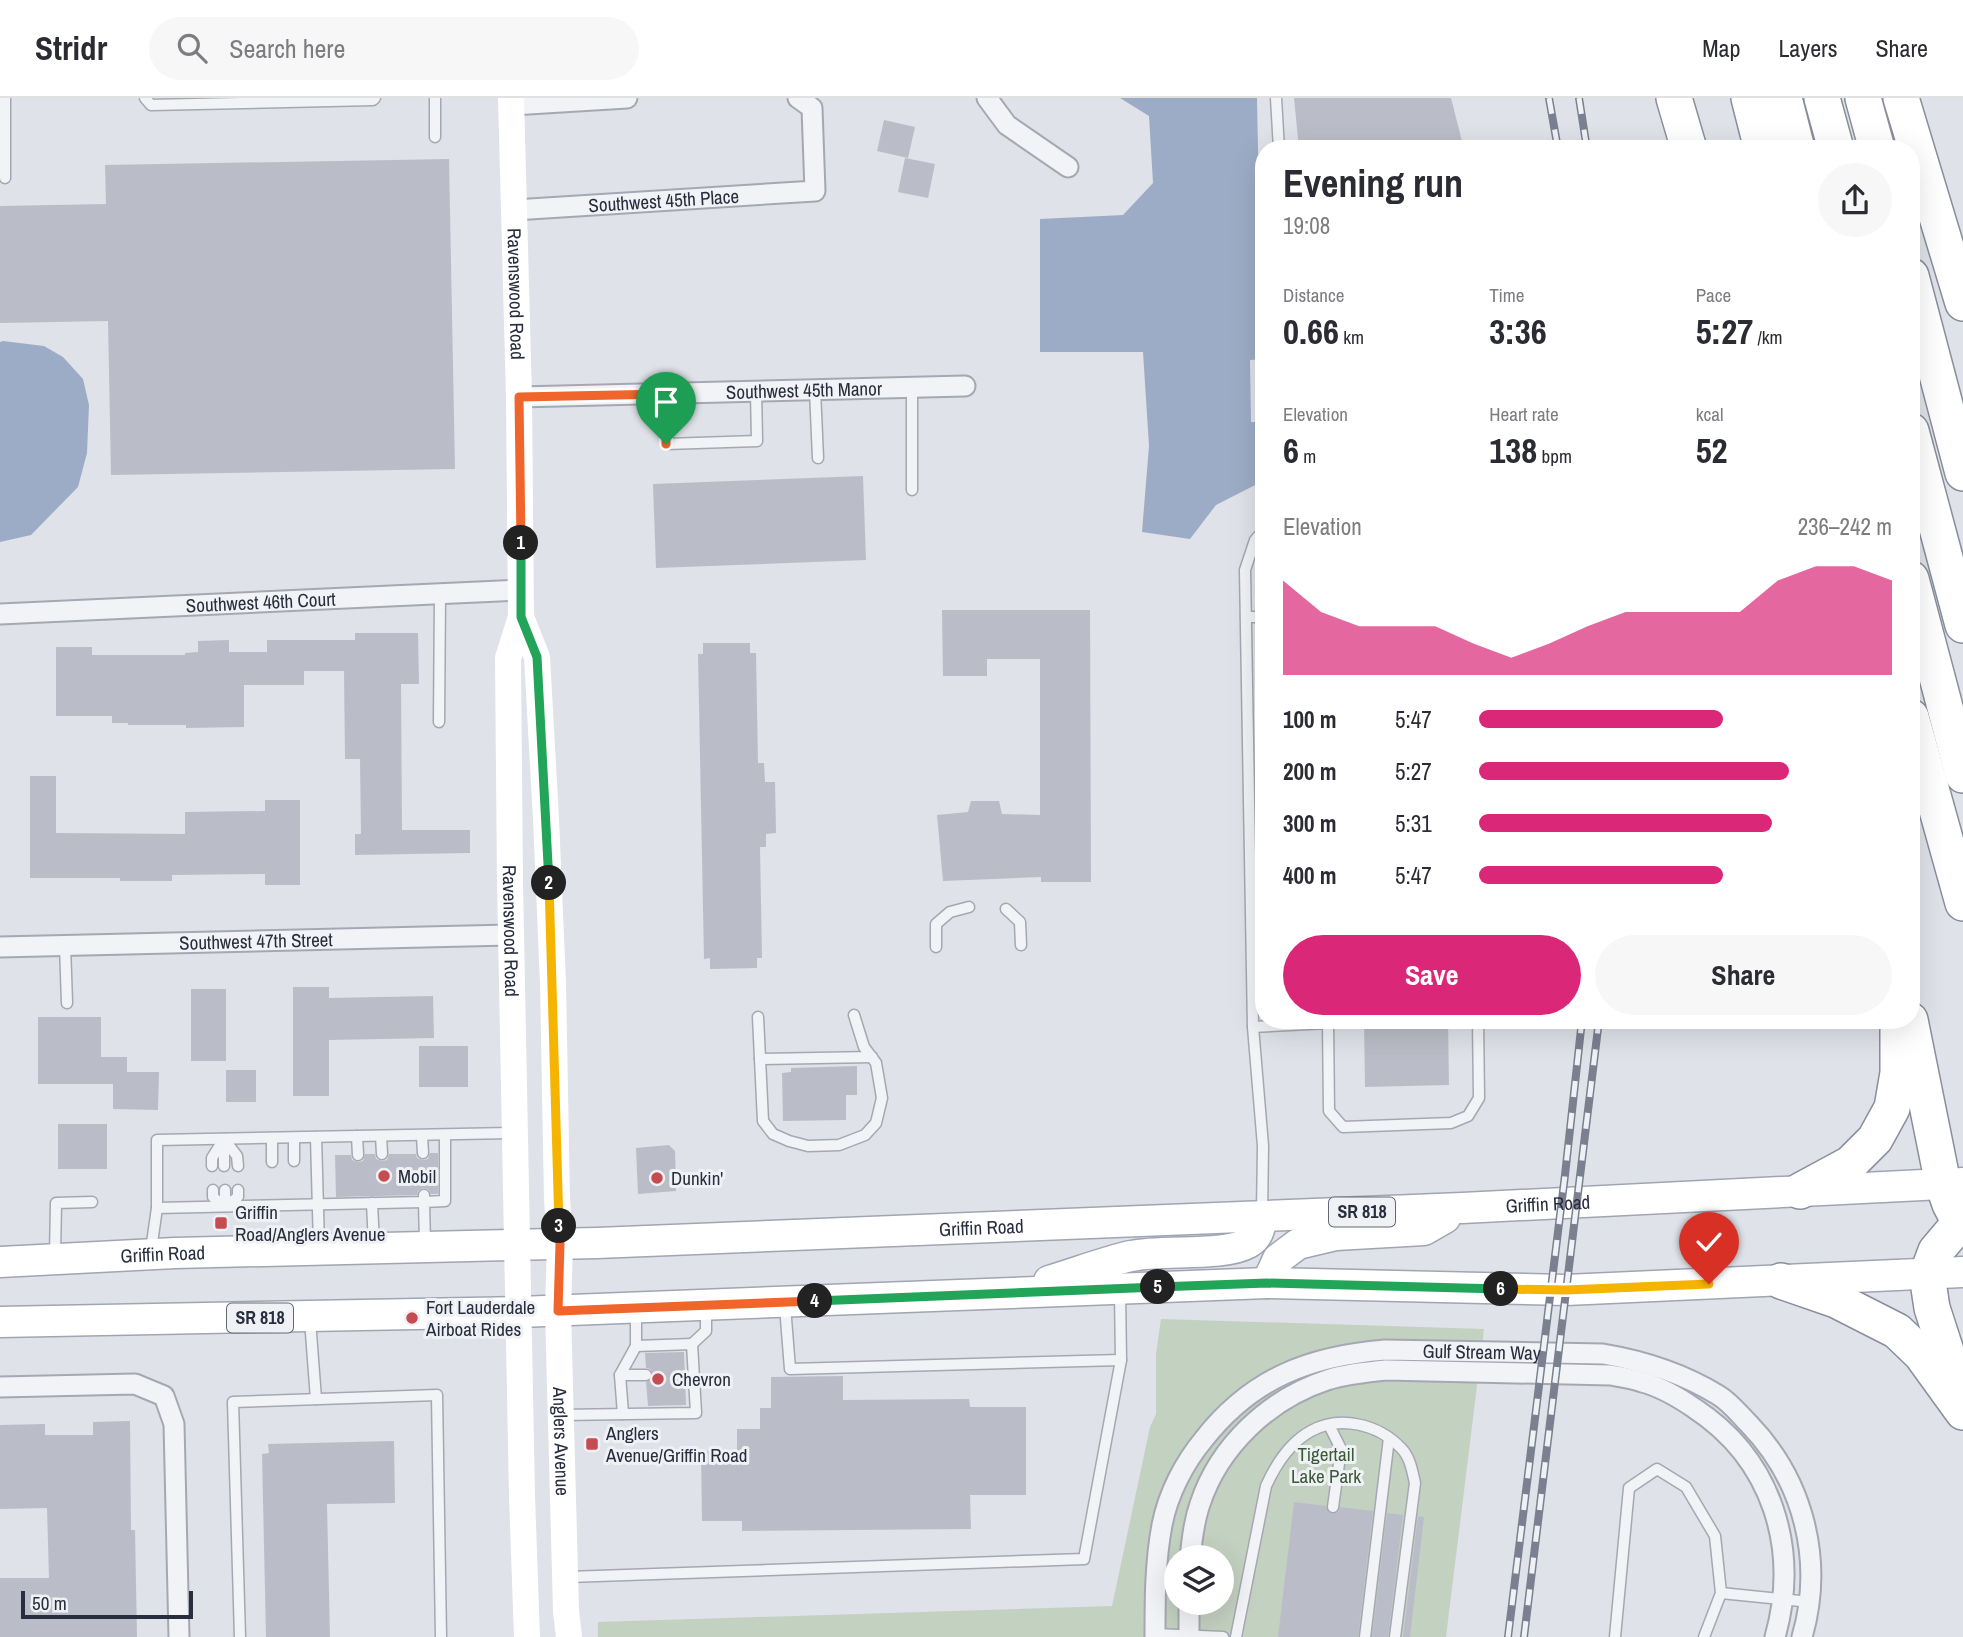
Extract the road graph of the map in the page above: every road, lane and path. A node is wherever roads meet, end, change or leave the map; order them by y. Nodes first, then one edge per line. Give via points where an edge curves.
1 (5, 98) edge
2 (145, 98) edge
3 (375, 98) edge
4 (435, 98) edge
5 (627, 98) edge
6 (798, 98) edge
7 (987, 98) edge
8 (1276, 98) edge
9 (1674, 98) edge
10 (1749, 98) edge
11 (1784, 98) edge
12 (1822, 98) edge
13 (1863, 98) edge
14 (1901, 98) edge
15 (302, 100) edge
16 (511, 102) edge
17 (435, 137) dead end
18 (1278, 140) edge
19 (1686, 140) edge
20 (1760, 140) edge
21 (1795, 140) edge
22 (1834, 140) edge
23 (1875, 140) edge
24 (1914, 140) edge
25 (1920, 161) edge
26 (1068, 167) dead end
27 (5, 178) dead end
28 (514, 210) junction
29 (1963, 303) edge
30 (1920, 310) edge
31 (965, 386) dead end
32 (912, 387) junction
33 (815, 390) junction
34 (756, 391) junction
35 (666, 394) junction
36 (519, 397) junction
37 (818, 458) dead end
38 (1920, 465) edge
39 (1963, 473) edge
40 (912, 490) dead end
41 (1255, 540) edge
42 (521, 590) junction
43 (440, 594) junction
44 (1920, 613) edge
45 (0, 614) edge
46 (521, 617) junction
47 (1246, 617) junction
48 (1255, 617) edge
49 (1963, 625) edge
50 (439, 722) dead end
51 (1920, 749) edge
52 (1963, 775) edge
53 (1963, 903) edge
54 (970, 908) dead end
55 (1006, 909) dead end
56 (510, 935) junction
57 (1021, 945) dead end
58 (65, 946) junction
59 (0, 947) edge
60 (936, 947) dead end
61 (67, 1003) dead end
62 (855, 1015) dead end
63 (758, 1017) dead end
64 (1253, 1027) joint
65 (1328, 1029) edge
66 (1478, 1029) edge
67 (1898, 1029) edge
68 (1912, 1029) edge
69 (872, 1057) junction
70 (760, 1059) junction
71 (515, 1133) junction
72 (445, 1135) junction
73 (357, 1136) junction
74 (381, 1136) junction
75 (422, 1136) junction
76 (316, 1137) junction
77 (272, 1138) junction
78 (293, 1138) junction
79 (224, 1139) junction
80 (423, 1153) dead end
81 (358, 1154) dead end
82 (382, 1154) dead end
83 (294, 1161) dead end
84 (272, 1162) dead end
85 (212, 1166) dead end
86 (224, 1166) dead end
87 (237, 1166) dead end
88 (1953, 1184) edge
89 (213, 1190) dead end
90 (225, 1190) dead end
91 (238, 1190) dead end
92 (1800, 1191) junction
93 (295, 1192) dead end
94 (273, 1193) dead end
95 (424, 1199) junction
96 (379, 1201) junction
97 (92, 1202) dead end
98 (296, 1204) junction
99 (318, 1204) junction
100 (273, 1205) junction
101 (225, 1206) junction
102 (157, 1208) junction
103 (1462, 1208) junction
104 (1262, 1216) junction
105 (1962, 1223) edge
106 (560, 1244) junction
107 (517, 1246) junction
108 (425, 1248) junction
109 (374, 1249) junction
110 (320, 1250) junction
111 (151, 1254) junction
112 (55, 1259) junction
113 (0, 1262) edge
114 (1963, 1272) edge
115 (1927, 1275) junction
116 (1781, 1281) junction
117 (1267, 1283) junction
118 (1120, 1289) junction
119 (1008, 1293) junction
120 (785, 1302) junction
121 (706, 1305) junction
122 (636, 1308) junction
123 (558, 1311) junction
124 (519, 1312) junction
125 (310, 1317) junction
126 (0, 1321) edge
127 (692, 1344) junction
128 (636, 1346) junction
129 (1121, 1360) junction
130 (620, 1375) junction
131 (646, 1375) dead end
132 (0, 1387) edge
133 (316, 1399) junction
134 (1963, 1402) edge
135 (1963, 1412) edge
136 (623, 1414) junction
137 (561, 1415) junction
138 (1329, 1425) junction
139 (1389, 1438) junction
140 (1333, 1507) dead end
141 (1191, 1545) edge
142 (565, 1577) junction
143 (1721, 1593) junction
144 (1783, 1599) junction
145 (1810, 1602) junction
146 (1189, 1615) edge
147 (1155, 1636) edge
148 (1189, 1636) edge
149 (179, 1637) edge
150 (240, 1637) edge
151 (441, 1637) edge
152 (527, 1637) edge
153 (569, 1637) edge
154 (1223, 1637) edge
155 (1236, 1637) edge
156 (1364, 1637) edge
157 (1395, 1637) edge
158 (1615, 1637) edge
159 (1704, 1637) edge
160 (1774, 1637) edge
161 (1802, 1637) edge

1 - 27 lane
2 - 15 lane via 151,105
3 - 15 lane
4 - 17 lane
5 - 16 street
6 - 28 street, Southwest 45th Place via 812,108 815,191
7 - 26 street via 1007,125
8 - 18 lane
9 - 19 highway
10 - 20 highway
11 - 21 highway
12 - 22 highway
13 - 23 highway
14 - 24 highway
16 - 28 street, Ravenswood Road
25 - 29 highway
28 - 36 street, Ravenswood Road
30 - 39 highway
31 - 32 street, Southwest 45th Manor
32 - 33 street, Southwest 45th Manor
32 - 40 lane
33 - 34 street, Southwest 45th Manor
33 - 37 lane
34 - 35 street, Southwest 45th Manor
34 - 35 lane via 757,441 666,444
35 - 36 street, Southwest 45th Manor
36 - 42 street, Ravenswood Road
38 - 49 highway
41 - 47 lane via 1245,570
42 - 43 street, Southwest 46th Court
42 - 46 street, Ravenswood Road
43 - 45 street, Southwest 46th Court
43 - 50 lane
44 - 52 highway
46 - 56 street, Ravenswood Road via 508,658
46 - 106 street, Ravenswood Road via 537,657
47 - 48 lane
47 - 64 lane
51 - 53 highway
54 - 60 lane via 950,912 936,924
55 - 57 lane via 1020,922
56 - 58 street, Southwest 47th Street
56 - 71 street, Ravenswood Road
58 - 59 street, Southwest 47th Street
58 - 61 lane
62 - 69 lane via 864,1047
63 - 70 lane
64 - 104 lane via 1263,1146
65 - 66 lane via 1329,1111 1343,1127 1451,1123 1468,1116 1479,1098
67 - 92 highway via 1892,1108 1875,1139 1850,1164
68 - 88 highway
69 - 70 lane
69 - 70 lane via 882,1098 876,1123 865,1135 839,1145 808,1146 773,1134 763,1121
71 - 72 lane
71 - 107 street, Ravenswood Road
72 - 75 lane
72 - 95 lane via 445,1201
73 - 74 lane
73 - 76 lane
73 - 81 lane
74 - 75 lane
74 - 82 lane
75 - 80 lane
76 - 78 lane
76 - 99 lane
77 - 78 lane
77 - 79 lane
77 - 84 lane
78 - 83 lane
79 - 85 lane
79 - 86 lane
79 - 87 lane via 237,1156
79 - 102 lane via 156,1140
88 - 92 main road, Griffin Road / SR 818
88 - 105 highway
89 - 101 lane via 213,1197
90 - 101 lane
91 - 101 lane via 238,1197
92 - 103 main road, Griffin Road / SR 818
93 - 98 lane
94 - 100 lane
95 - 96 lane
95 - 108 lane
96 - 99 lane
96 - 109 lane
97 - 112 lane via 56,1203
98 - 99 lane
98 - 100 lane
99 - 110 lane
100 - 101 lane
101 - 102 lane
102 - 111 lane
103 - 104 main road, Griffin Road / SR 818
103 - 117 main road via 1424,1230 1336,1235 1298,1244 1278,1259
104 - 106 main road, Griffin Road / SR 818
104 - 119 main road via 1259,1233 1249,1243 1229,1250 1132,1256
105 - 115 highway via 1936,1251
106 - 107 main road, Griffin Road / SR 818
106 - 123 street, Anglers Avenue
107 - 108 main road, Griffin Road / SR 818
107 - 124 street, Anglers Avenue
108 - 109 main road, Griffin Road / SR 818
109 - 110 main road, Griffin Road / SR 818
110 - 111 main road, Griffin Road / SR 818
111 - 112 main road, Griffin Road / SR 818
112 - 113 main road, Griffin Road / SR 818
114 - 115 main road, SR 818
115 - 116 main road, SR 818
115 - 134 highway via 1932,1308
116 - 117 main road, SR 818 via 1551,1290
116 - 135 highway via 1836,1300 1897,1331 1921,1354
117 - 118 main road, SR 818
118 - 119 main road, SR 818
118 - 129 lane
119 - 120 main road, SR 818
120 - 121 main road, SR 818
120 - 129 lane via 790,1369
121 - 122 main road, SR 818
121 - 127 lane via 706,1331
122 - 123 main road, SR 818
122 - 128 lane
123 - 124 main road, SR 818
123 - 137 street, Anglers Avenue
124 - 125 main road, SR 818
124 - 152 street, Anglers Avenue
125 - 126 main road, SR 818
125 - 133 lane
127 - 128 lane
127 - 136 lane via 689,1372 695,1413
128 - 130 lane
129 - 142 lane via 1084,1559
130 - 131 lane
130 - 136 lane
132 - 149 street via 135,1384 164,1396 174,1424
133 - 150 lane via 233,1402
133 - 151 lane via 437,1395
136 - 137 lane
137 - 142 street, Anglers Avenue
138 - 139 lane via 1364,1425
138 - 140 lane via 1341,1449
138 - 155 lane via 1311,1431 1289,1448 1266,1486
139 - 156 lane
139 - 157 lane via 1402,1449 1415,1483
141 - 144 street, Gulf Stream Way via 1199,1504 1230,1448 1272,1408 1327,1380 1386,1370 1610,1375 1666,1391 1715,1421 1736,1442 1776,1514 1784,1563
142 - 153 street, Anglers Avenue
143 - 144 lane
143 - 158 lane via 1715,1536 1686,1487 1657,1469 1629,1488
143 - 159 lane
144 - 145 lane
144 - 160 street, Gulf Stream Way
145 - 147 street, Gulf Stream Way via 1806,1531 1791,1483 1761,1437 1720,1396 1679,1373 1603,1354 1385,1350 1330,1357 1285,1373 1245,1396 1209,1432 1181,1474 1162,1522
145 - 161 street, Gulf Stream Way
146 - 148 street
147 - 148 lane
148 - 154 lane

